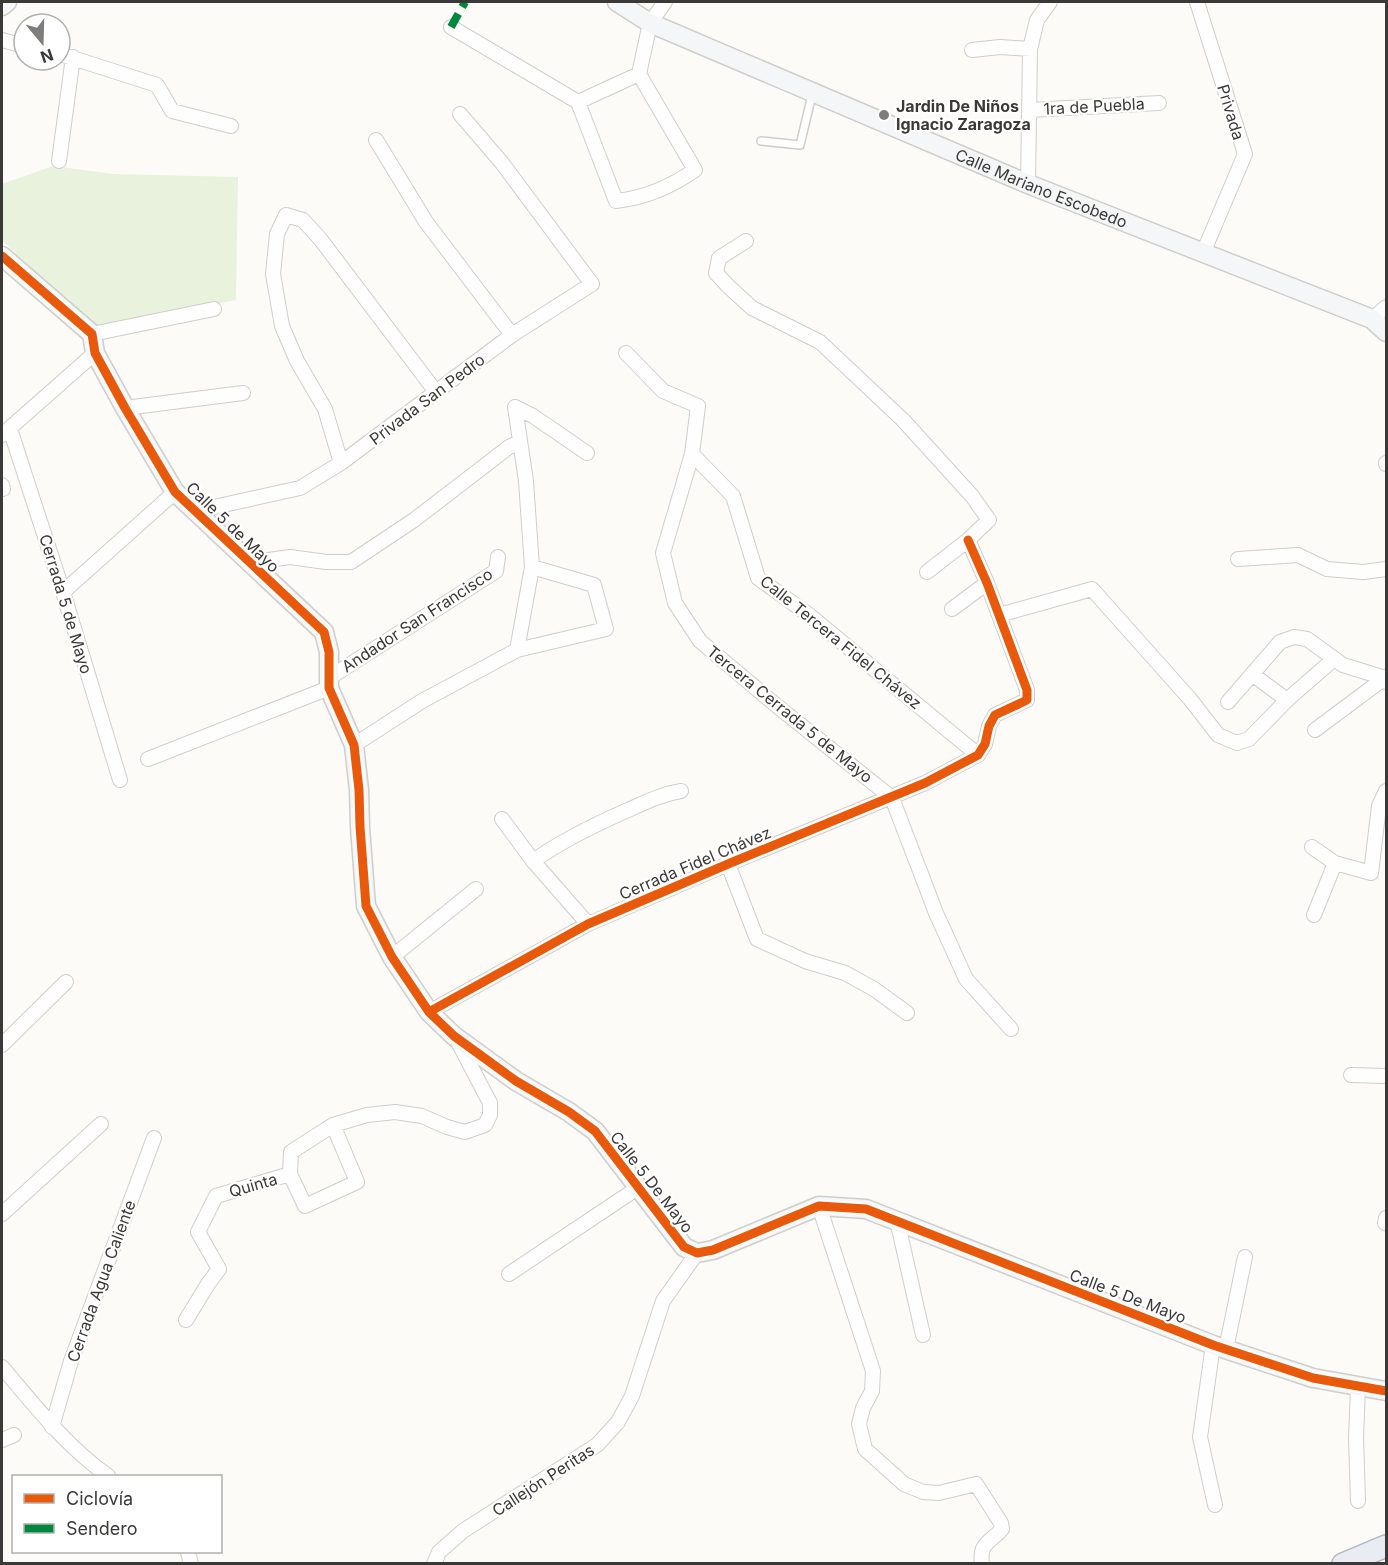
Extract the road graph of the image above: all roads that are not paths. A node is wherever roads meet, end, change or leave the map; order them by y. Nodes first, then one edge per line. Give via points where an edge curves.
1 (7, 2) edge
2 (616, 2) edge
3 (665, 2) edge
4 (1050, 2) edge
5 (1197, 2) edge
6 (2, 6) edge
7 (650, 23) junction
8 (451, 27) dead end
9 (972, 50) dead end
10 (1030, 50) junction
11 (72, 58) edge
12 (65, 72) edge
13 (639, 74) junction
14 (813, 92) junction
15 (578, 102) junction
16 (1159, 103) dead end
17 (1030, 110) junction
18 (460, 114) dead end
19 (231, 126) dead end
20 (376, 140) dead end
21 (761, 141) dead end
22 (59, 161) dead end
23 (1028, 184) junction
24 (746, 241) dead end
25 (1203, 253) junction
26 (2, 256) edge
27 (1386, 307) edge
28 (214, 309) dead end
29 (1372, 319) junction
30 (1386, 332) edge
31 (92, 334) junction
32 (512, 335) junction
33 (95, 353) junction
34 (626, 353) dead end
35 (436, 392) junction
36 (243, 393) dead end
37 (125, 408) junction
38 (6, 432) edge
39 (519, 442) junction
40 (587, 453) dead end
41 (692, 454) junction
42 (341, 464) junction
43 (175, 492) junction
44 (196, 511) junction
45 (968, 540) junction
46 (498, 557) dead end
47 (1238, 559) dead end
48 (248, 563) junction
49 (532, 567) junction
50 (1386, 569) edge
51 (927, 572) dead end
52 (987, 583) junction
53 (63, 592) junction
54 (952, 609) dead end
55 (999, 615) junction
56 (517, 650) junction
57 (1334, 658) junction
58 (1252, 675) junction
59 (1386, 679) edge
60 (329, 683) junction
61 (1287, 700) junction
62 (1228, 702) dead end
63 (1315, 730) dead end
64 (354, 745) junction
65 (978, 755) junction
66 (147, 759) dead end
67 (120, 780) dead end
68 (681, 791) dead end
69 (1386, 791) edge
70 (892, 798) junction
71 (502, 819) dead end
72 (1312, 847) dead end
73 (533, 861) junction
74 (1335, 863) junction
75 (728, 864) junction
76 (476, 889) dead end
77 (1314, 915) dead end
78 (588, 924) junction
79 (392, 957) junction
80 (66, 982) dead end
81 (429, 1012) junction
82 (907, 1013) dead end
83 (1011, 1029) dead end
84 (454, 1036) junction
85 (2, 1045) edge
86 (1351, 1075) dead end
87 (1386, 1076) edge
88 (100, 1124) dead end
89 (333, 1125) junction
90 (154, 1138) dead end
91 (290, 1174) junction
92 (639, 1187) junction
93 (819, 1206) junction
94 (2, 1214) edge
95 (897, 1220) junction
96 (697, 1253) junction
97 (1245, 1257) dead end
98 (508, 1274) dead end
99 (186, 1320) dead end
100 (923, 1335) dead end
101 (1220, 1347) junction
102 (2, 1367) edge
103 (1358, 1387) junction
104 (1386, 1390) edge
105 (52, 1427) junction
106 (106, 1475) edge
107 (1358, 1501) dead end
108 (1215, 1505) dead end
109 (1386, 1545) edge
110 (434, 1563) edge
111 (982, 1563) edge
112 (1343, 1563) edge

1 - 6 street
2 - 7 street, Calle Mariano Escobedo
3 - 7 street
4 - 10 street via 1037,20
5 - 25 street, Privada via 1245,154
7 - 13 street
7 - 14 street, Calle Mariano Escobedo
8 - 15 street
9 - 10 street
10 - 17 street
11 - 19 street via 157,85 172,111
12 - 22 street
13 - 15 street
13 - 15 street via 695,170 681,180 634,199 616,201
14 - 21 lane via 800,145
14 - 23 street, Calle Mariano Escobedo
16 - 17 street, 1ra de Puebla
17 - 23 street
18 - 32 street, Privada San Pedro via 502,163 592,284
20 - 32 street via 426,222
23 - 25 street, Calle Mariano Escobedo
24 - 45 street via 719,258 716,273 752,308 820,342 903,420 989,520
25 - 29 street, Calle Mariano Escobedo
26 - 31 street
27 - 29 street
28 - 31 street
29 - 30 street, Calle Mariano Escobedo
31 - 33 street, Calle 5 de Mayo
32 - 35 street, Privada San Pedro
33 - 37 street, Calle 5 de Mayo
33 - 38 street
34 - 41 street, Tercera Cerrada 5 de Mayo via 663,391 698,406
35 - 42 street, Privada San Pedro
35 - 42 street via 321,240 303,219 286,215 277,234 273,274 282,326 325,409
36 - 37 street
37 - 43 street, Calle 5 de Mayo
38 - 53 street, Cerrada 5 de Mayo
39 - 40 street via 514,407
39 - 48 street, Calle 5 de Mayo via 351,562 290,557
39 - 49 street
41 - 65 street, Calle Tercera Fidel Chávez via 733,496 758,578 809,615
41 - 70 street, Tercera Cerrada 5 de Mayo via 663,553 675,603 700,641
42 - 44 street, Privada San Pedro via 300,488
43 - 44 street, Calle 5 de Mayo
43 - 53 street
44 - 48 street, Calle 5 de Mayo
45 - 51 street
45 - 52 street
46 - 60 street, Andador San Francisco via 496,571
47 - 50 street via 1298,555 1327,569
48 - 60 street, Calle 5 de Mayo via 324,632 329,652
49 - 56 street
49 - 56 street via 594,585 606,629
52 - 54 street
52 - 55 street
53 - 67 street, Cerrada 5 de Mayo
55 - 61 street via 1092,589 1191,699 1218,735 1237,743 1249,739
55 - 65 street via 1027,690 1027,700 995,715
56 - 64 street via 422,701
57 - 58 street via 1306,639 1294,637 1280,642
57 - 59 street via 1343,665
57 - 61 street
58 - 61 street
58 - 62 street
59 - 63 street
60 - 64 street, Calle 5 de Mayo
60 - 66 street
64 - 79 street, Calle 5 De Mayo via 366,906
65 - 70 street, Cerrada Fidel Chávez
68 - 73 street via 606,820
69 - 74 street via 1379,806 1371,873
70 - 75 street, Cerrada Fidel Chávez
70 - 83 street via 966,980
71 - 73 street
72 - 74 street
73 - 78 street
74 - 77 street
75 - 78 street, Cerrada Fidel Chávez
75 - 82 street via 757,939 805,961 845,973
76 - 79 street
78 - 81 street, Cerrada Fidel Chávez
79 - 81 street, Calle 5 De Mayo
80 - 85 street
81 - 84 street, Calle 5 De Mayo
84 - 89 street via 490,1103 490,1115 484,1125 465,1132 422,1116 395,1112
84 - 92 street, Calle 5 De Mayo via 595,1131
86 - 87 street
88 - 94 street
89 - 91 street, Quinta via 291,1152
89 - 91 street via 357,1182 305,1206
90 - 105 street, Cerrada Agua Caliente via 71,1361
91 - 99 street, Quinta via 216,1196 198,1232 219,1269
92 - 96 street, Calle 5 De Mayo via 684,1247
92 - 98 street
93 - 95 street, Calle 5 De Mayo via 866,1209
93 - 96 street, Calle 5 De Mayo
93 - 111 street via 873,1371 873,1390 859,1424 865,1449 903,1484 923,1492 939,1493 976,1484 1002,1529 982,1546
95 - 100 street
95 - 101 street, Calle 5 De Mayo
96 - 110 street, Callejón Peritas via 663,1301 632,1396 618,1422 597,1445 463,1531 439,1552
97 - 101 street
101 - 103 street, Calle 5 De Mayo via 1313,1378
101 - 108 street via 1200,1437
102 - 105 street
103 - 104 street, Calle 5 De Mayo
103 - 107 street
105 - 106 street
109 - 112 main road

